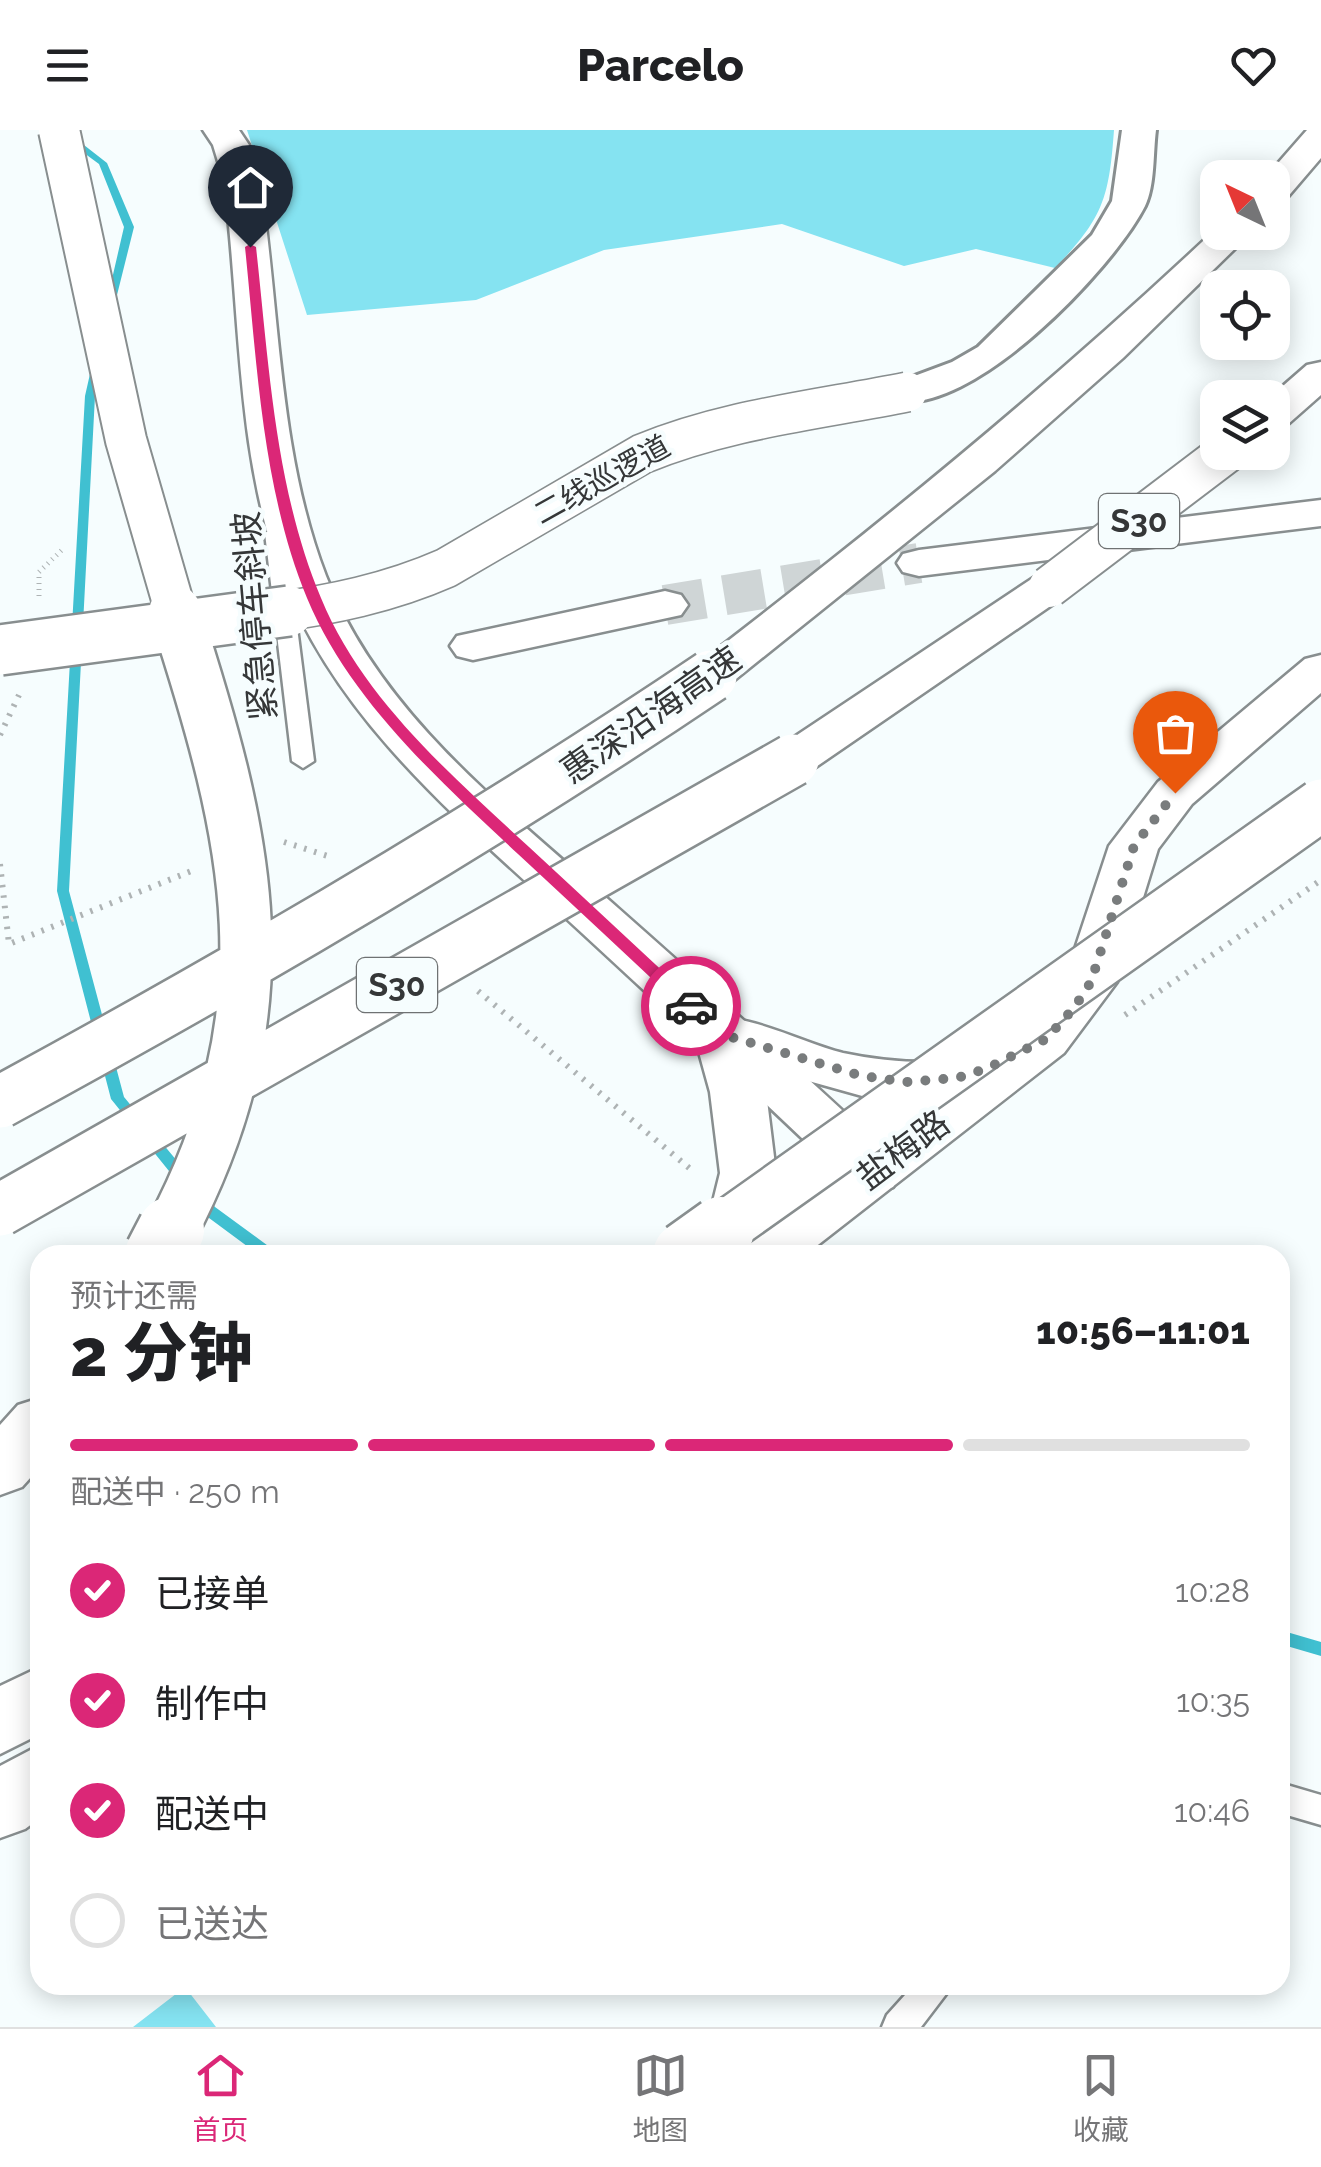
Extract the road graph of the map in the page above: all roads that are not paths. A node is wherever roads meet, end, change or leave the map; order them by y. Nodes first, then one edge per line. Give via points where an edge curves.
1 (59, 130) edge
2 (220, 130) edge
3 (1139, 130) edge
4 (1321, 136) edge
5 (1290, 171) edge
6 (1215, 250) edge
7 (1321, 375) edge
8 (1290, 401) edge
9 (278, 465) junction
10 (1204, 470) edge
11 (1321, 513) edge
12 (919, 563) tunnel mouth
13 (665, 605) tunnel mouth
14 (473, 646) dead end
15 (0, 650) edge
16 (1321, 669) edge
17 (302, 761) dead end
18 (1321, 805) edge
19 (721, 1034) junction
20 (1046, 1039) junction
21 (0, 1102) edge
22 (873, 1172) junction
23 (0, 1210) edge
24 (163, 1245) edge
25 (700, 1245) edge
26 (732, 1245) edge
27 (777, 1245) edge
28 (30, 1434) edge
29 (0, 1469) edge
30 (30, 1704) edge
31 (0, 1723) edge
32 (30, 1785) edge
33 (1290, 1801) edge
34 (0, 1806) edge
35 (1321, 1810) edge
36 (927, 1995) edge
37 (899, 2027) edge

1 - 24 main road, bridge via 137,484 218,756 248,936 241,1023 218,1122
2 - 9 main road via 244,197
3 - 15 street, 二线巡逻道, bridge via 1130,201 1107,240 992,355 966,370 907,392 676,438 446,568 372,596
4 - 5 main road
6 - 21 main road, 惠深沿海高速 / S30, bridge via 977,466 711,676 404,875
7 - 8 main road
9 - 17 lane, 紧急停车斜坡 via 274,522
9 - 19 main road via 304,575 369,693 516,846
10 - 23 main road, S30, bridge via 1049,587 793,760
11 - 12 main road, bridge
13 - 14 main road
16 - 20 main road, 盐梅路 via 1175,793 1134,846 1091,982
18 - 25 main road, bridge
19 - 20 main road via 906,1082 957,1078
19 - 22 main road
19 - 26 main road via 746,1131 748,1173
20 - 22 main road, 盐梅路
22 - 27 main road, 盐梅路
28 - 29 main road
30 - 31 main road
32 - 34 main road
33 - 35 lane
36 - 37 lane

